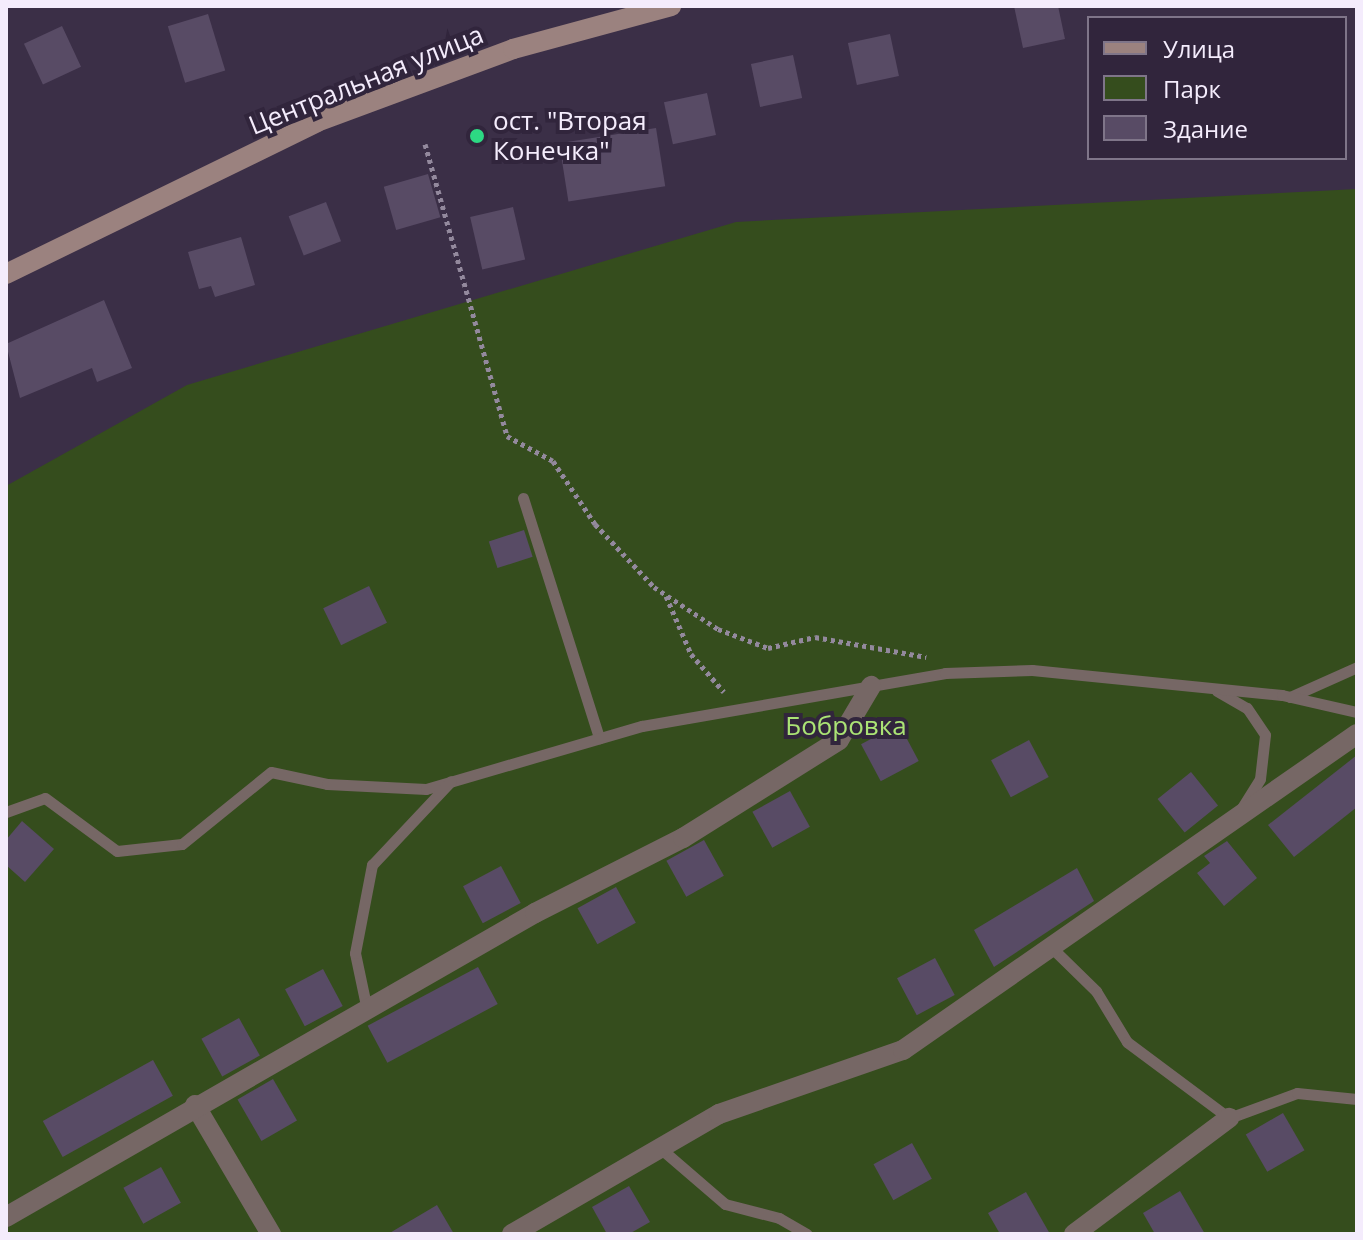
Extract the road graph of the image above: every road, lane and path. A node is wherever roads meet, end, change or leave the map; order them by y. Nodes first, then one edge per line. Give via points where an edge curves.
1 (671, 6) edge
2 (425, 144) dead end
3 (6, 274) edge
4 (523, 498) dead end
5 (666, 595) junction
6 (932, 659) dead end
7 (1357, 667) edge
8 (871, 686) junction
9 (1213, 688) junction
10 (1290, 697) junction
11 (743, 708) junction
12 (1357, 712) edge
13 (1357, 734) edge
14 (599, 738) junction
15 (451, 781) junction
16 (6, 812) edge
17 (1237, 816) junction
18 (1054, 950) junction
19 (367, 1010) junction
20 (1357, 1099) edge
21 (195, 1105) junction
22 (1229, 1118) junction
23 (660, 1148) junction
24 (6, 1217) edge
25 (271, 1234) edge
26 (512, 1234) edge
27 (807, 1234) edge
28 (1074, 1234) edge

1 - 3 street, Центральная улица via 513,49 317,122
2 - 5 path via 507,436 553,461 595,524
4 - 14 lane
5 - 6 path via 718,629 768,648 815,637
5 - 11 path via 709,680
7 - 10 lane
8 - 9 lane via 1032,670
8 - 11 lane
8 - 19 street via 839,740 683,838
9 - 10 lane
9 - 17 lane via 1247,708 1265,735 1260,779
10 - 12 lane
11 - 14 lane
13 - 17 street
14 - 15 lane
15 - 16 lane via 426,789 327,784 271,772 182,844 117,851 45,798
15 - 19 lane via 372,865 355,953
17 - 18 street
18 - 22 lane via 1096,991 1127,1042
18 - 23 street via 903,1050 719,1114
19 - 21 street
20 - 22 lane via 1297,1093
21 - 24 street
21 - 25 street
22 - 28 street
23 - 26 street
23 - 27 lane via 725,1204 779,1218

